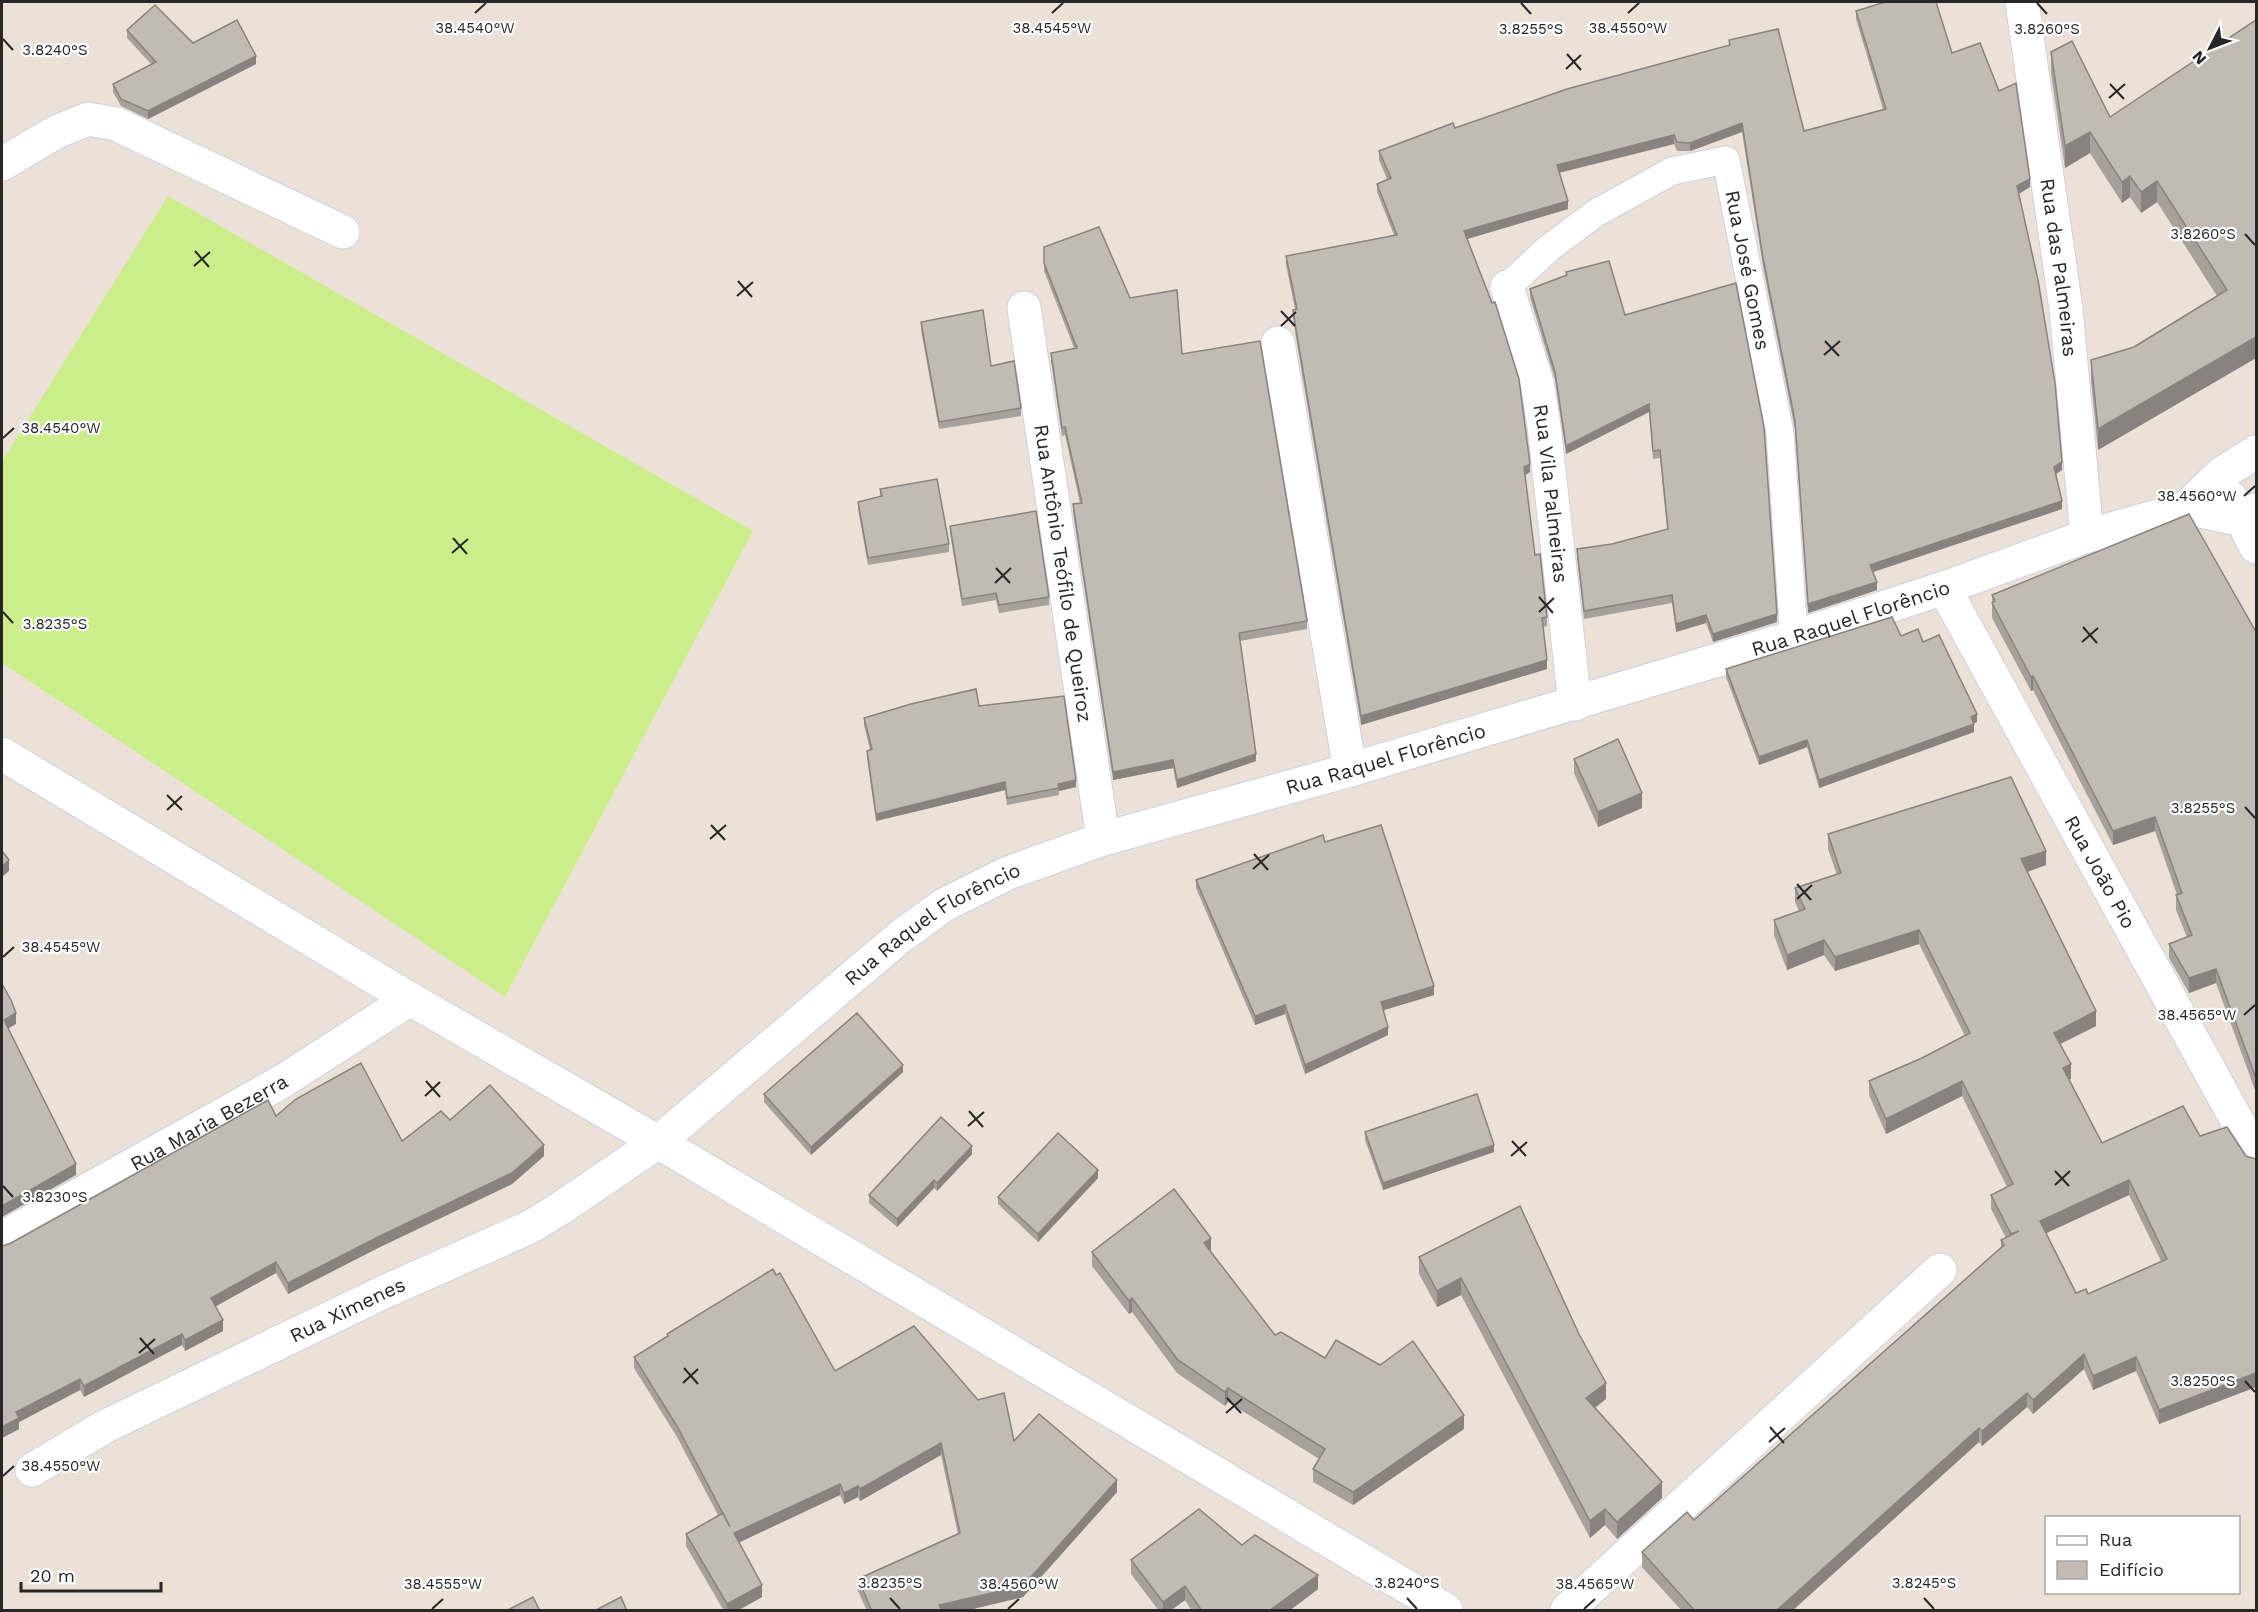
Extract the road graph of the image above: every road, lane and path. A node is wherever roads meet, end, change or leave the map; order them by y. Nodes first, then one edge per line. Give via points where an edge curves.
1 (2022, 2) edge
2 (2, 164) edge
3 (343, 232) dead end
4 (1507, 287) joint
5 (1024, 308) dead end
6 (1278, 343) dead end
7 (2256, 452) edge
8 (2221, 474) junction
9 (2186, 508) junction
10 (2248, 514) edge
11 (2087, 536) junction
12 (2256, 547) edge
13 (1944, 588) junction
14 (1794, 637) junction
15 (1575, 704) junction
16 (2, 754) edge
17 (1350, 771) junction
18 (1103, 839) junction
19 (410, 999) junction
20 (658, 1142) junction
21 (2256, 1155) edge
22 (2, 1238) edge
23 (1940, 1270) dead end
24 (32, 1470) dead end
25 (1446, 1611) edge
26 (1567, 1611) edge

1 - 11 street, Rua das Palmeiras via 2066,309
2 - 3 street via 56,132 88,119 116,124
4 - 14 lane, Rua José Gomes via 1549,248 1596,213 1672,171 1726,160 1780,433
4 - 15 street, Rua Vila Palmeiras via 1537,383
5 - 18 street, Rua Antônio Teófilo de Queiroz
6 - 17 street
7 - 8 street, Rua Raquel Florêncio
8 - 9 street, Rua Raquel Florêncio
8 - 10 street
9 - 10 street, Rua Raquel Florêncio
9 - 11 street, Rua Raquel Florêncio
10 - 12 street
11 - 13 street, Rua Raquel Florêncio
13 - 14 street, Rua Raquel Florêncio
13 - 21 street, Rua João Pio
14 - 15 street, Rua Raquel Florêncio
15 - 17 street, Rua Raquel Florêncio
16 - 19 street
17 - 18 street, Rua Raquel Florêncio
18 - 20 street, Rua Raquel Florêncio via 1008,873 944,905 901,936
19 - 20 street
19 - 22 street, Rua Maria Bezerra via 283,1081
20 - 24 street, Rua Ximenes via 530,1227 384,1292 104,1427
20 - 25 street
23 - 26 street

